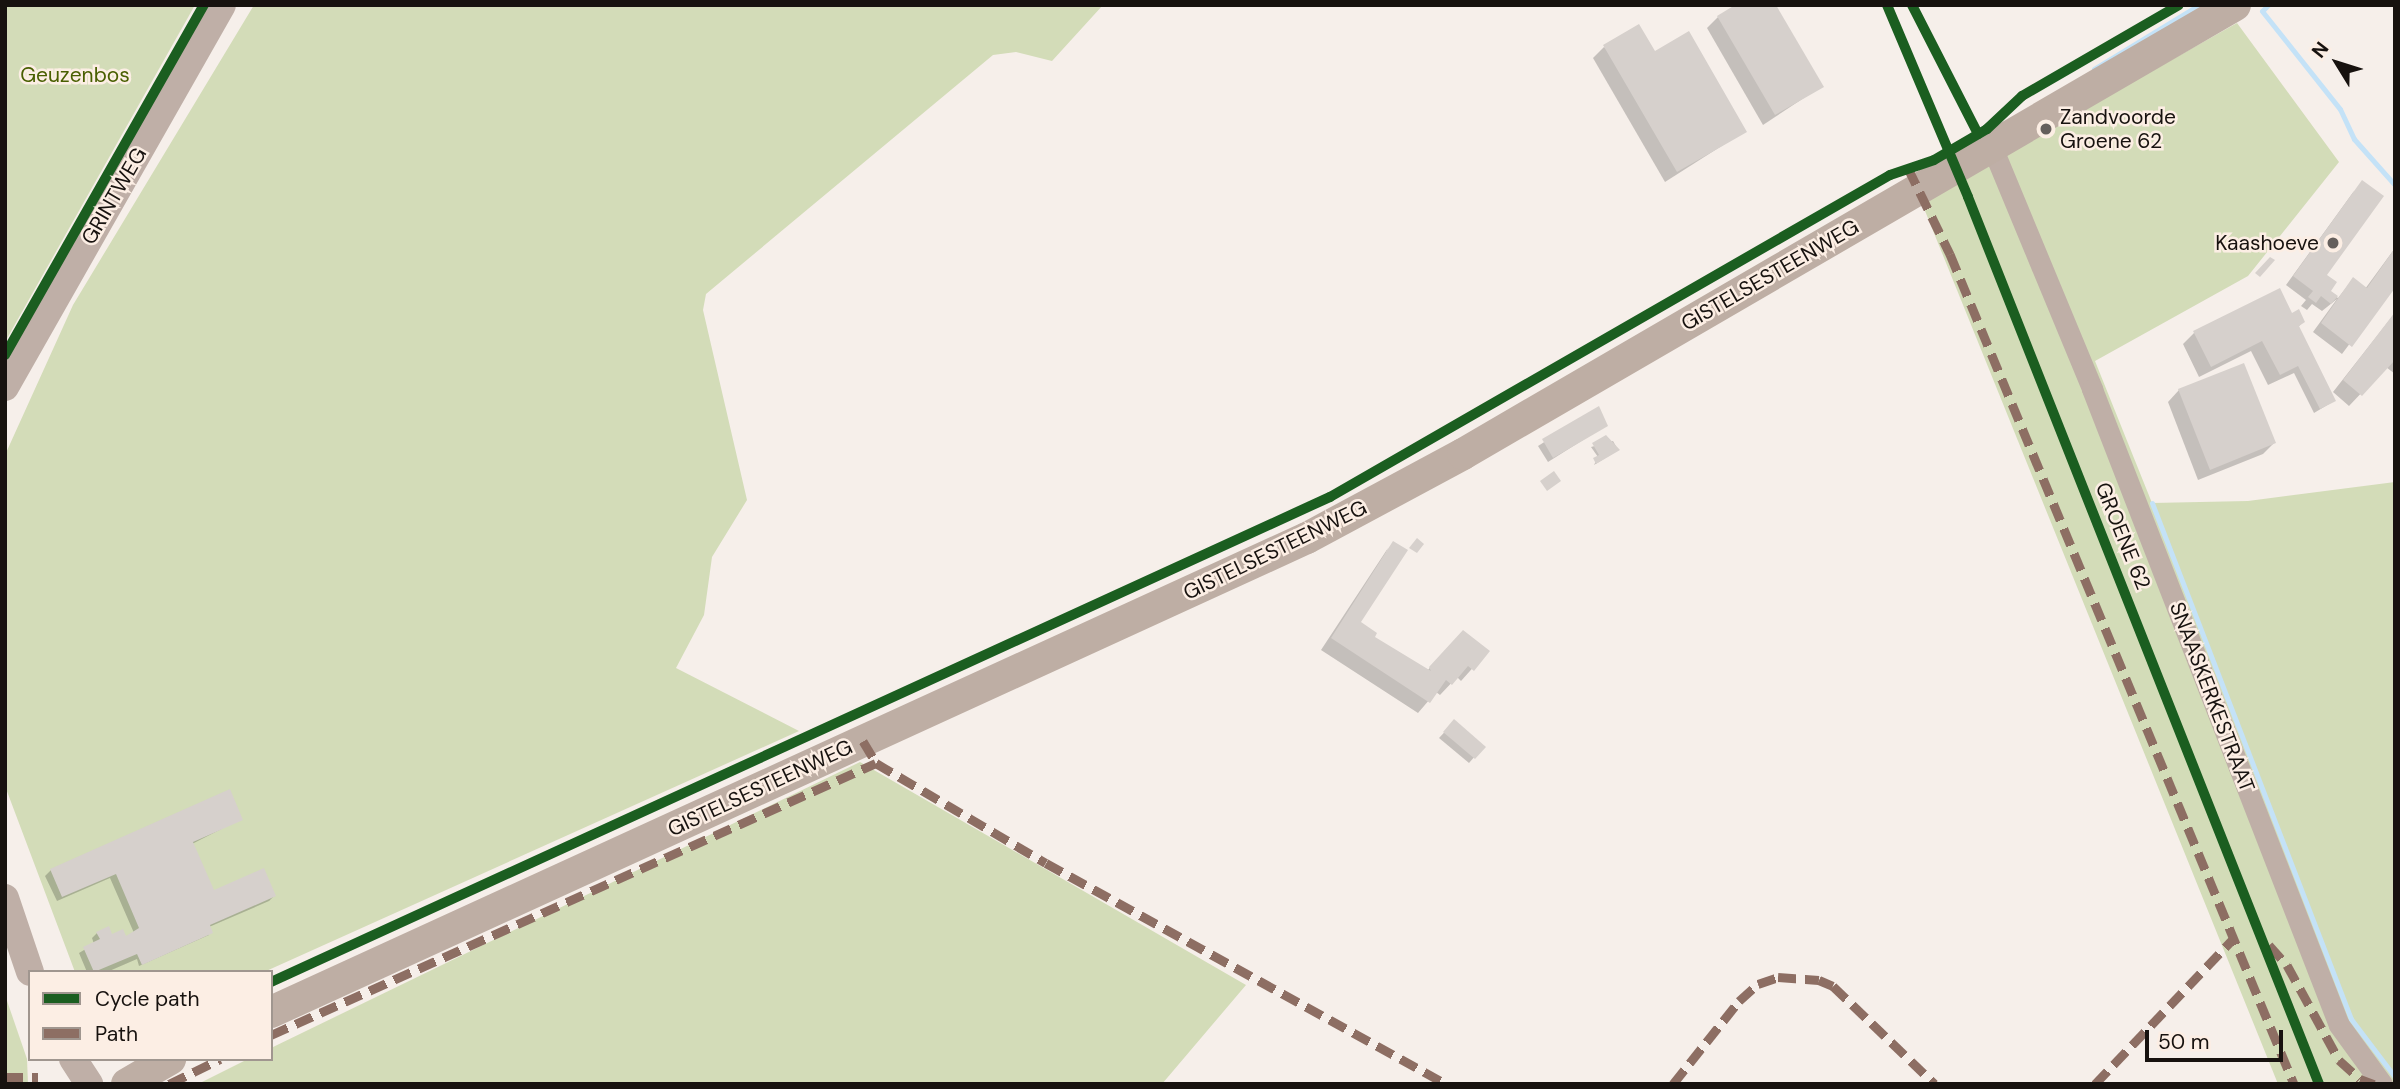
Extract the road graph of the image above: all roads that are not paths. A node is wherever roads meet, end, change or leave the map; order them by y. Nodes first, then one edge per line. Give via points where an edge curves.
1 (222, 5) edge
2 (2235, 5) edge
3 (1992, 147) junction
4 (5, 387) edge
5 (5, 898) edge
6 (29, 970) edge
7 (273, 1011) edge
8 (74, 1061) edge
9 (167, 1061) edge
10 (89, 1084) edge
11 (127, 1084) edge
12 (2382, 1084) edge

1 - 4 street, GRINTWEG
2 - 3 main road, GISTELSESTEENWEG
3 - 7 main road, GISTELSESTEENWEG via 1463,454 1307,538
3 - 12 street, SNAASKERKESTRAAT via 2092,389 2339,1025
5 - 6 street
8 - 10 street
9 - 11 main road

